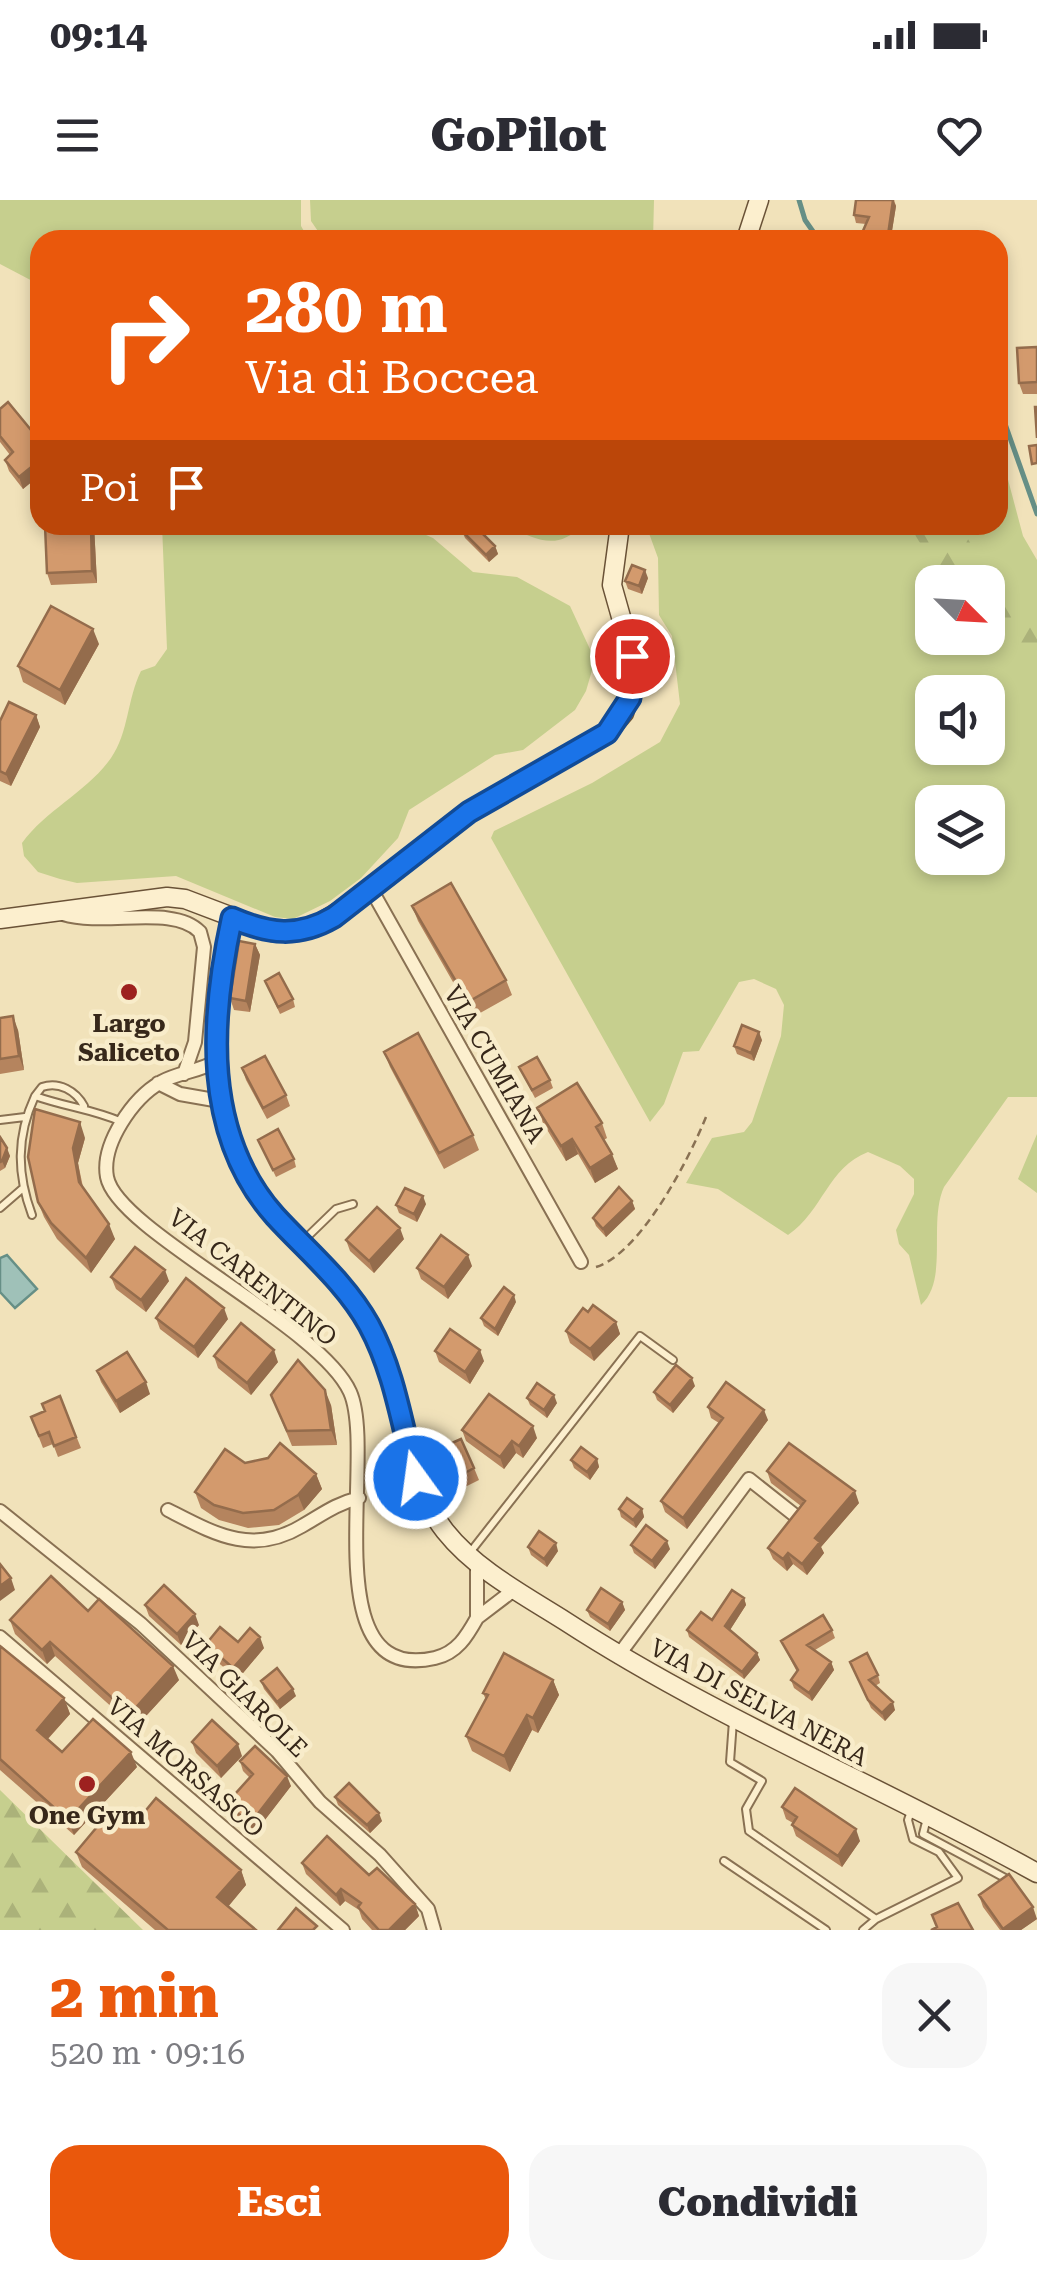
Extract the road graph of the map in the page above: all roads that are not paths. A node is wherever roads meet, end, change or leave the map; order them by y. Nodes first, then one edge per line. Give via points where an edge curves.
1 (759, 200) edge
2 (749, 230) edge
3 (619, 535) edge
4 (371, 889) junction
5 (60, 912) junction
6 (232, 918) junction
7 (0, 920) edge
8 (217, 1061) junction
9 (184, 1074) junction
10 (158, 1084) junction
11 (35, 1096) junction
12 (220, 1101) junction
13 (84, 1106) junction
14 (25, 1118) junction
15 (0, 1120) edge
16 (123, 1122) junction
17 (22, 1189) junction
18 (353, 1204) dead end
19 (0, 1208) edge
20 (32, 1215) dead end
21 (302, 1243) junction
22 (582, 1262) road end
23 (673, 1360) dead end
24 (359, 1498) junction
25 (0, 1510) edge
26 (168, 1510) dead end
27 (797, 1517) edge
28 (473, 1559) junction
29 (515, 1589) junction
30 (478, 1618) junction
31 (0, 1637) edge
32 (618, 1656) junction
33 (734, 1721) junction
34 (920, 1813) junction
35 (724, 1861) dead end
36 (1037, 1874) edge
37 (1005, 1878) edge
38 (876, 1918) junction
39 (343, 1930) edge
40 (434, 1930) edge
41 (826, 1930) edge
42 (863, 1930) edge

1 - 2 street
3 - 4 street via 612,585 634,669 624,713 607,733 469,812
4 - 6 street via 334,917 302,930 272,932
4 - 22 street, VIA CUMIANA
5 - 6 street via 167,897
5 - 7 street
5 - 9 street via 90,921 179,918 200,932 196,1042
6 - 8 street, VIA DI SELVA NERA
8 - 9 street, VIA CARENTINO
8 - 12 street, VIA DI SELVA NERA
9 - 10 street, VIA CARENTINO
10 - 12 street
10 - 16 street, VIA CARENTINO
11 - 13 lane
11 - 13 lane via 42,1087 58,1085
11 - 14 lane
12 - 21 street, VIA DI SELVA NERA via 241,1167
13 - 16 lane
14 - 15 lane
14 - 17 lane
16 - 24 street, VIA CARENTINO via 106,1162 116,1196 318,1354 349,1388 358,1422
17 - 19 lane
17 - 20 lane
18 - 21 lane via 336,1208
21 - 28 street, VIA DI SELVA NERA via 368,1322 393,1382 416,1478 444,1530
23 - 28 lane via 640,1336
24 - 26 street via 258,1544 218,1536
24 - 30 street, VIA CARENTINO via 360,1610 374,1641 402,1658 438,1658 462,1643
25 - 40 street, VIA GIAROLE via 142,1624 277,1751 417,1897
27 - 32 street via 749,1479
28 - 29 street, VIA DI SELVA NERA
28 - 30 street
29 - 30 street, VIA CARENTINO
29 - 32 street, VIA DI SELVA NERA
31 - 39 street, VIA MORSASCO
32 - 33 street, VIA DI SELVA NERA
33 - 34 street, VIA DI SELVA NERA
33 - 38 lane via 730,1762 762,1781 746,1809 748,1831
34 - 36 street, VIA DI SELVA NERA
34 - 37 lane via 923,1834
34 - 38 lane via 908,1820 913,1840 939,1852 958,1878
35 - 41 lane
38 - 42 lane

